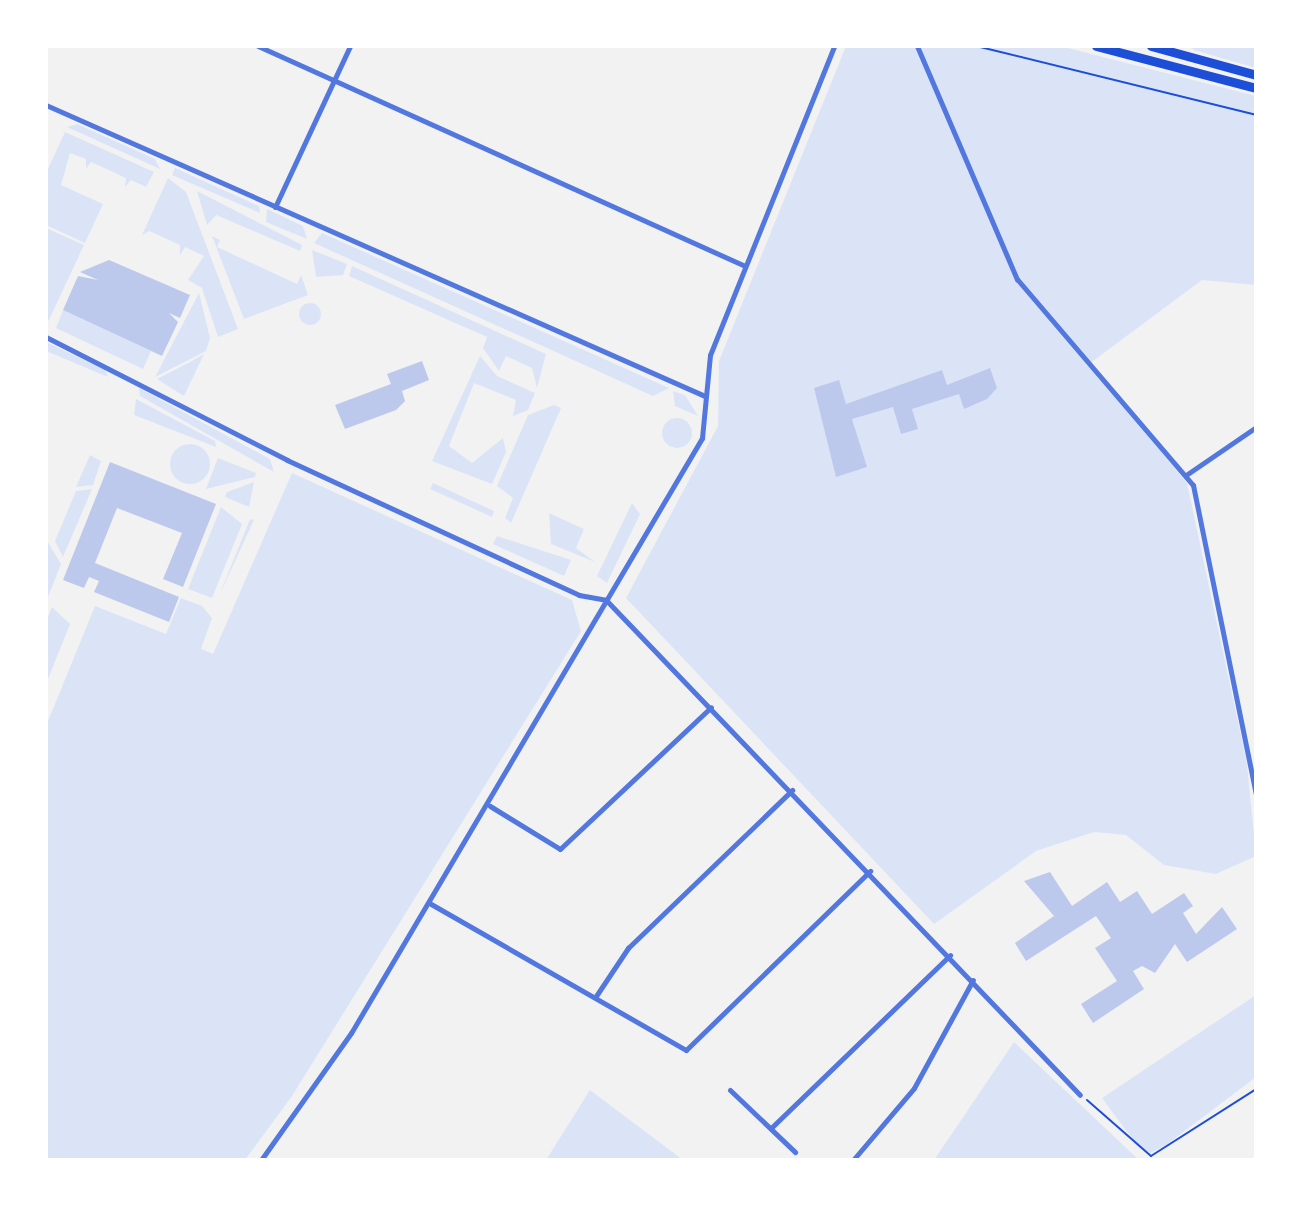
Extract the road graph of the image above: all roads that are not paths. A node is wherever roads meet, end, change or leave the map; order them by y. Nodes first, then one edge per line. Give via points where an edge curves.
1 (258, 46) edge
2 (350, 46) edge
3 (834, 46) edge
4 (917, 46) edge
5 (1096, 46) edge
6 (1151, 46) edge
7 (1256, 75) edge
8 (335, 81) junction
9 (1256, 88) edge
10 (46, 105) edge
11 (275, 207) junction
12 (745, 266) junction
13 (46, 337) edge
14 (705, 396) junction
15 (1256, 427) edge
16 (1186, 475) junction
17 (606, 600) junction
18 (711, 707) junction
19 (792, 790) junction
20 (1256, 795) edge
21 (490, 806) junction
22 (870, 871) junction
23 (430, 903) junction
24 (950, 955) junction
25 (973, 980) junction
26 (596, 996) junction
27 (730, 1090) dead end
28 (1080, 1095) road end
29 (771, 1128) junction
30 (795, 1152) dead end
31 (261, 1160) edge
32 (853, 1160) edge

1 - 8 street
2 - 8 street
3 - 12 street
4 - 16 street via 1017,279
5 - 9 highway
6 - 7 highway
8 - 11 street
8 - 12 street
10 - 11 street
11 - 14 street
12 - 14 street via 710,355
13 - 17 street via 287,460 579,595
14 - 17 street via 702,438
15 - 16 street
16 - 20 street via 1202,512
17 - 18 street
17 - 21 street
18 - 19 street
18 - 21 street via 560,849
19 - 22 street
19 - 26 street via 628,948
21 - 23 street
22 - 24 street
22 - 26 street via 686,1050
23 - 26 street
23 - 31 street
24 - 25 street
24 - 29 street
25 - 28 street
25 - 32 street via 914,1088
27 - 29 street
29 - 30 street

